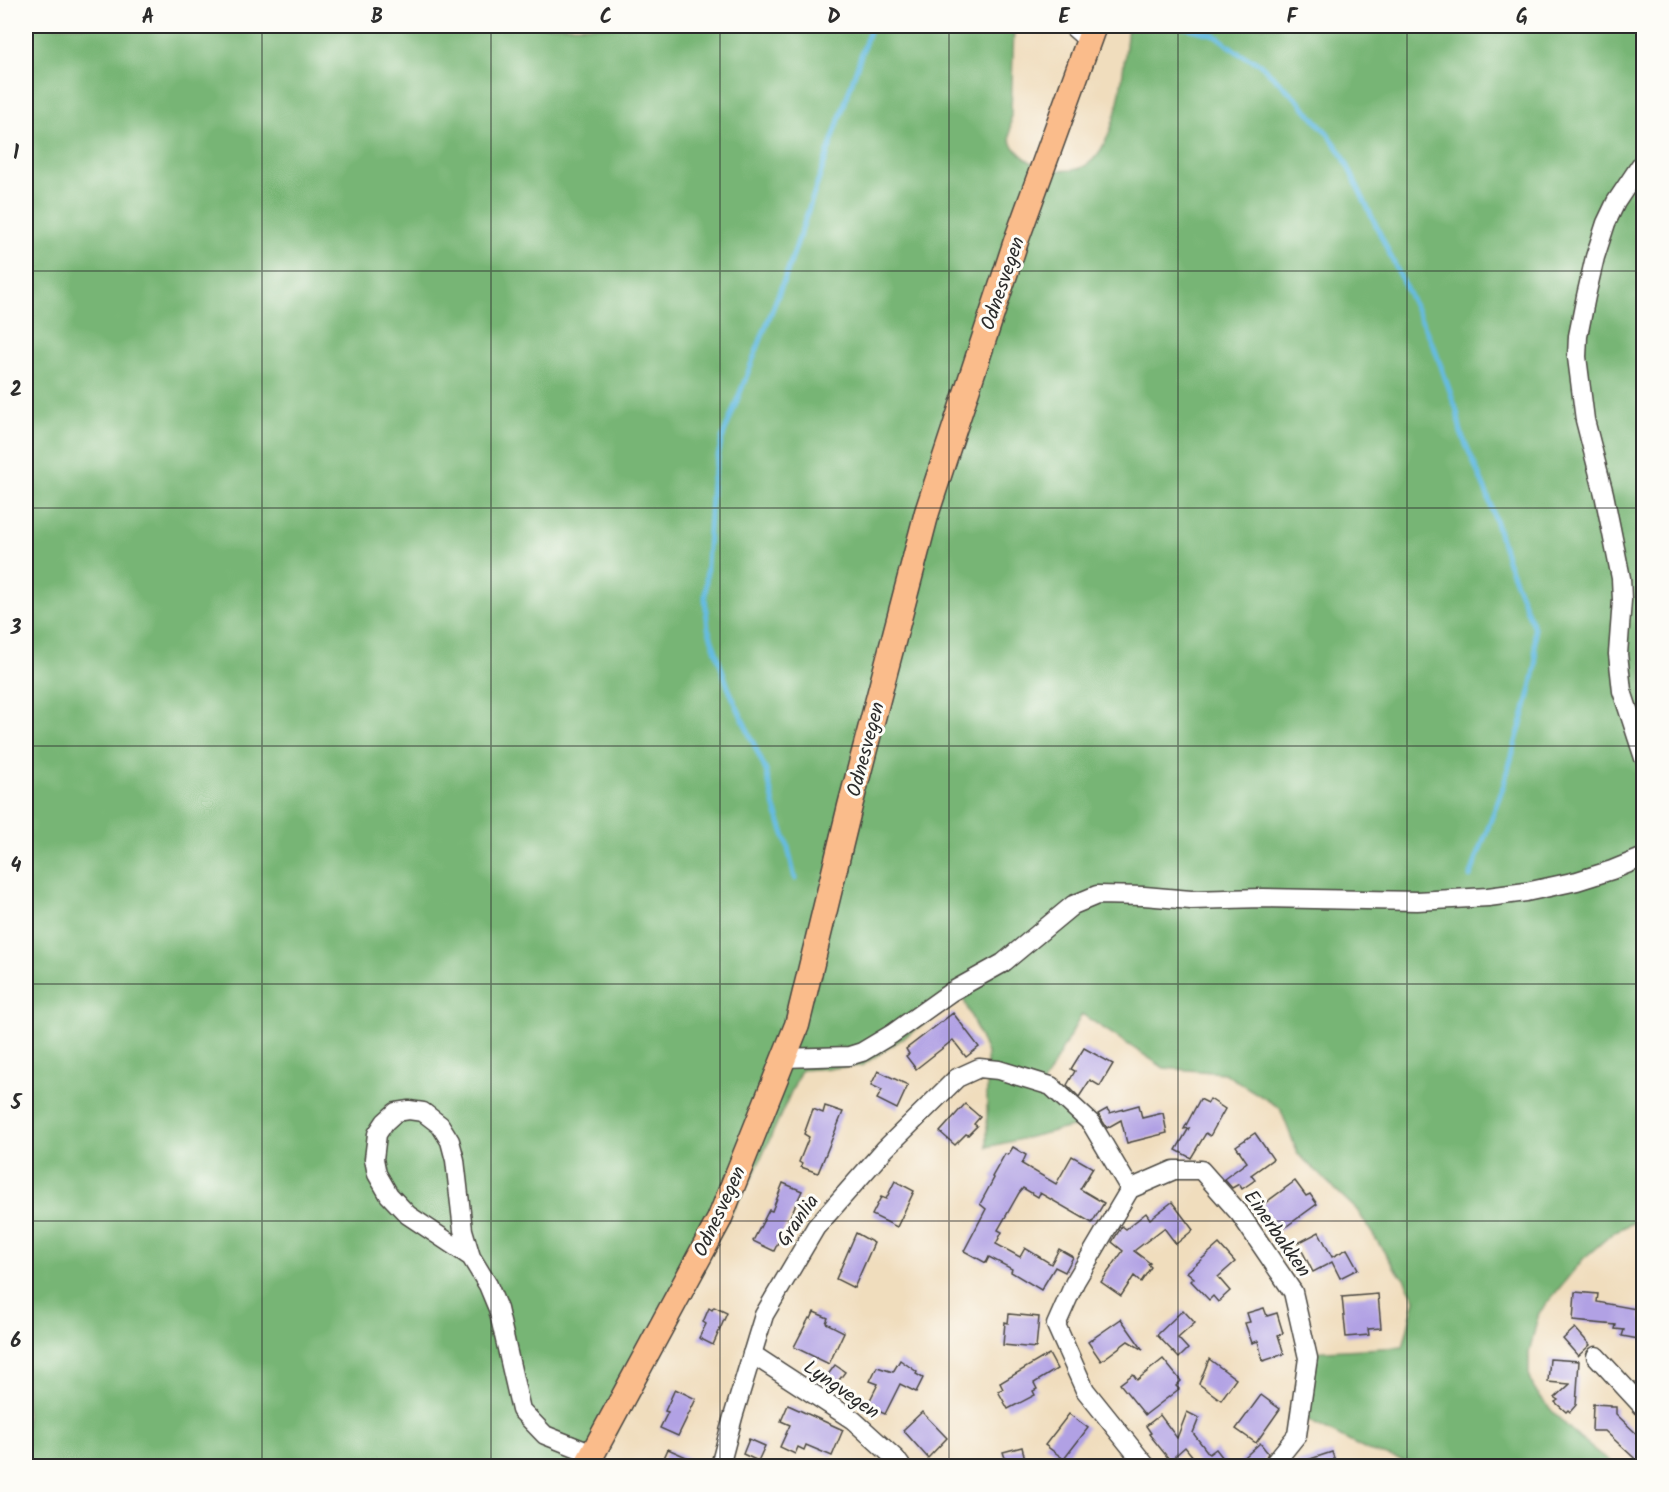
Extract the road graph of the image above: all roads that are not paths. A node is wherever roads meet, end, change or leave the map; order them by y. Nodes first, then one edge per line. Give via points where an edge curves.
1 (1085, 31) edge
2 (1644, 160) edge
3 (1644, 758) edge
4 (1644, 857) edge
5 (784, 1058) junction
6 (1130, 1189) junction
7 (471, 1257) junction
8 (752, 1354) junction
9 (1596, 1356) dead end
10 (1644, 1408) edge
11 (590, 1460) edge
12 (720, 1467) edge
13 (901, 1467) edge
14 (1146, 1467) edge
15 (1272, 1467) edge

1 - 5 main road, Odnesvegen via 927,512 797,1025
2 - 3 street via 1606,223 1586,296 1577,357 1585,420 1621,578 1618,654 1622,691
4 - 5 street via 1577,880 1488,897 1417,902 1097,896 1073,905 1003,963 951,992 862,1052
5 - 11 main road, Odnesvegen via 719,1220
6 - 8 street, Granlia via 1091,1123 1051,1086 979,1068 957,1078 885,1149 816,1227 764,1315
6 - 14 street via 1056,1325 1085,1390
6 - 15 street, Einerbakken via 1174,1170 1201,1170 1240,1214 1293,1292 1308,1358 1297,1435
7 - 7 street, Odnesvegen via 463,1230 450,1141 440,1125 423,1112 396,1112 377,1134 377,1174 389,1195 408,1215
7 - 11 street, Odnesvegen via 498,1308 520,1410 545,1435
8 - 12 street, Granlia
8 - 13 street, Lyngvegen via 853,1420
9 - 10 street

